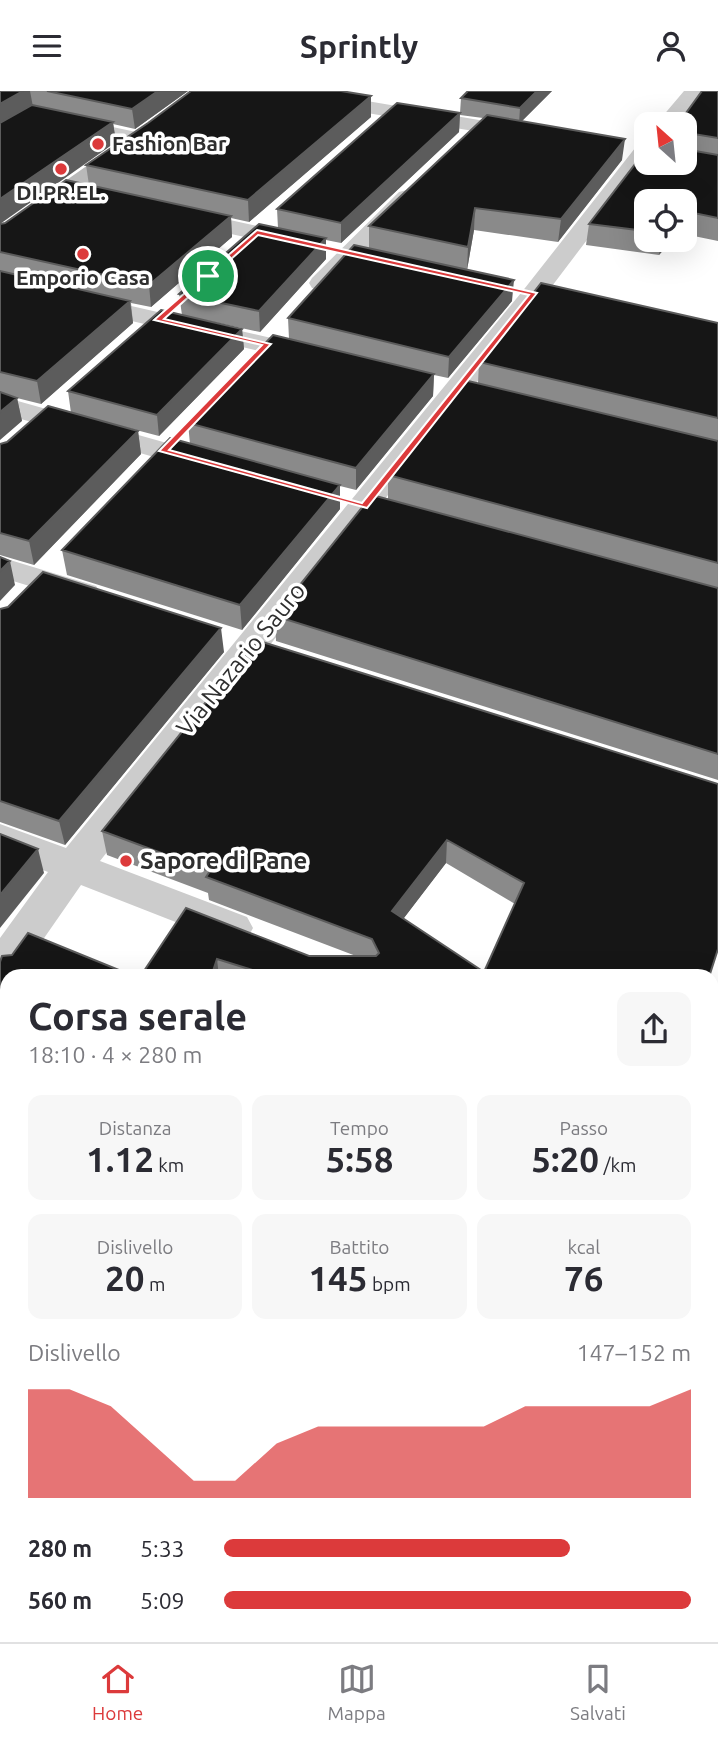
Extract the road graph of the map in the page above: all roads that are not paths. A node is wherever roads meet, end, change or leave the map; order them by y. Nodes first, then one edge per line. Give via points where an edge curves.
1 (206, 91) edge
2 (273, 91) edge
3 (694, 93) edge
4 (718, 98) edge
5 (393, 112) junction
6 (677, 112) edge
7 (372, 130) edge
8 (0, 137) edge
9 (547, 138) edge
10 (141, 139) junction
11 (634, 154) edge
12 (423, 181) edge
13 (65, 191) junction
14 (93, 197) edge
15 (161, 212) edge
16 (278, 214) dead end
17 (257, 232) junction
18 (0, 238) edge
19 (237, 250) edge
20 (347, 254) junction
21 (374, 260) edge
22 (0, 283) edge
23 (178, 302) dead end
24 (303, 304) edge
25 (158, 320) junction
26 (285, 324) dead end
27 (138, 337) edge
28 (267, 344) junction
29 (334, 360) edge
30 (248, 363) edge
31 (0, 404) edge
32 (230, 470) edge
33 (0, 567) edge
34 (120, 604) edge
35 (0, 838) edge
36 (74, 866) junction
37 (266, 941) edge
38 (0, 969) edge

1 - 10 main road
2 - 5 street
3 - 4 street
3 - 6 street
5 - 7 street
5 - 9 street via 471,136
8 - 10 street via 32,117
10 - 13 main road
11 - 36 street, Via Nazario Sauro via 534,294
12 - 20 street
13 - 14 street
13 - 18 main road
15 - 17 street
16 - 17 street
17 - 19 street
17 - 20 street
20 - 21 street
20 - 24 street
22 - 25 street
23 - 25 street
25 - 27 street
25 - 28 street
26 - 28 street
28 - 29 street
28 - 30 street
31 - 32 street
33 - 34 street
35 - 36 street
36 - 37 street
36 - 38 street, Via Nazario Sauro

